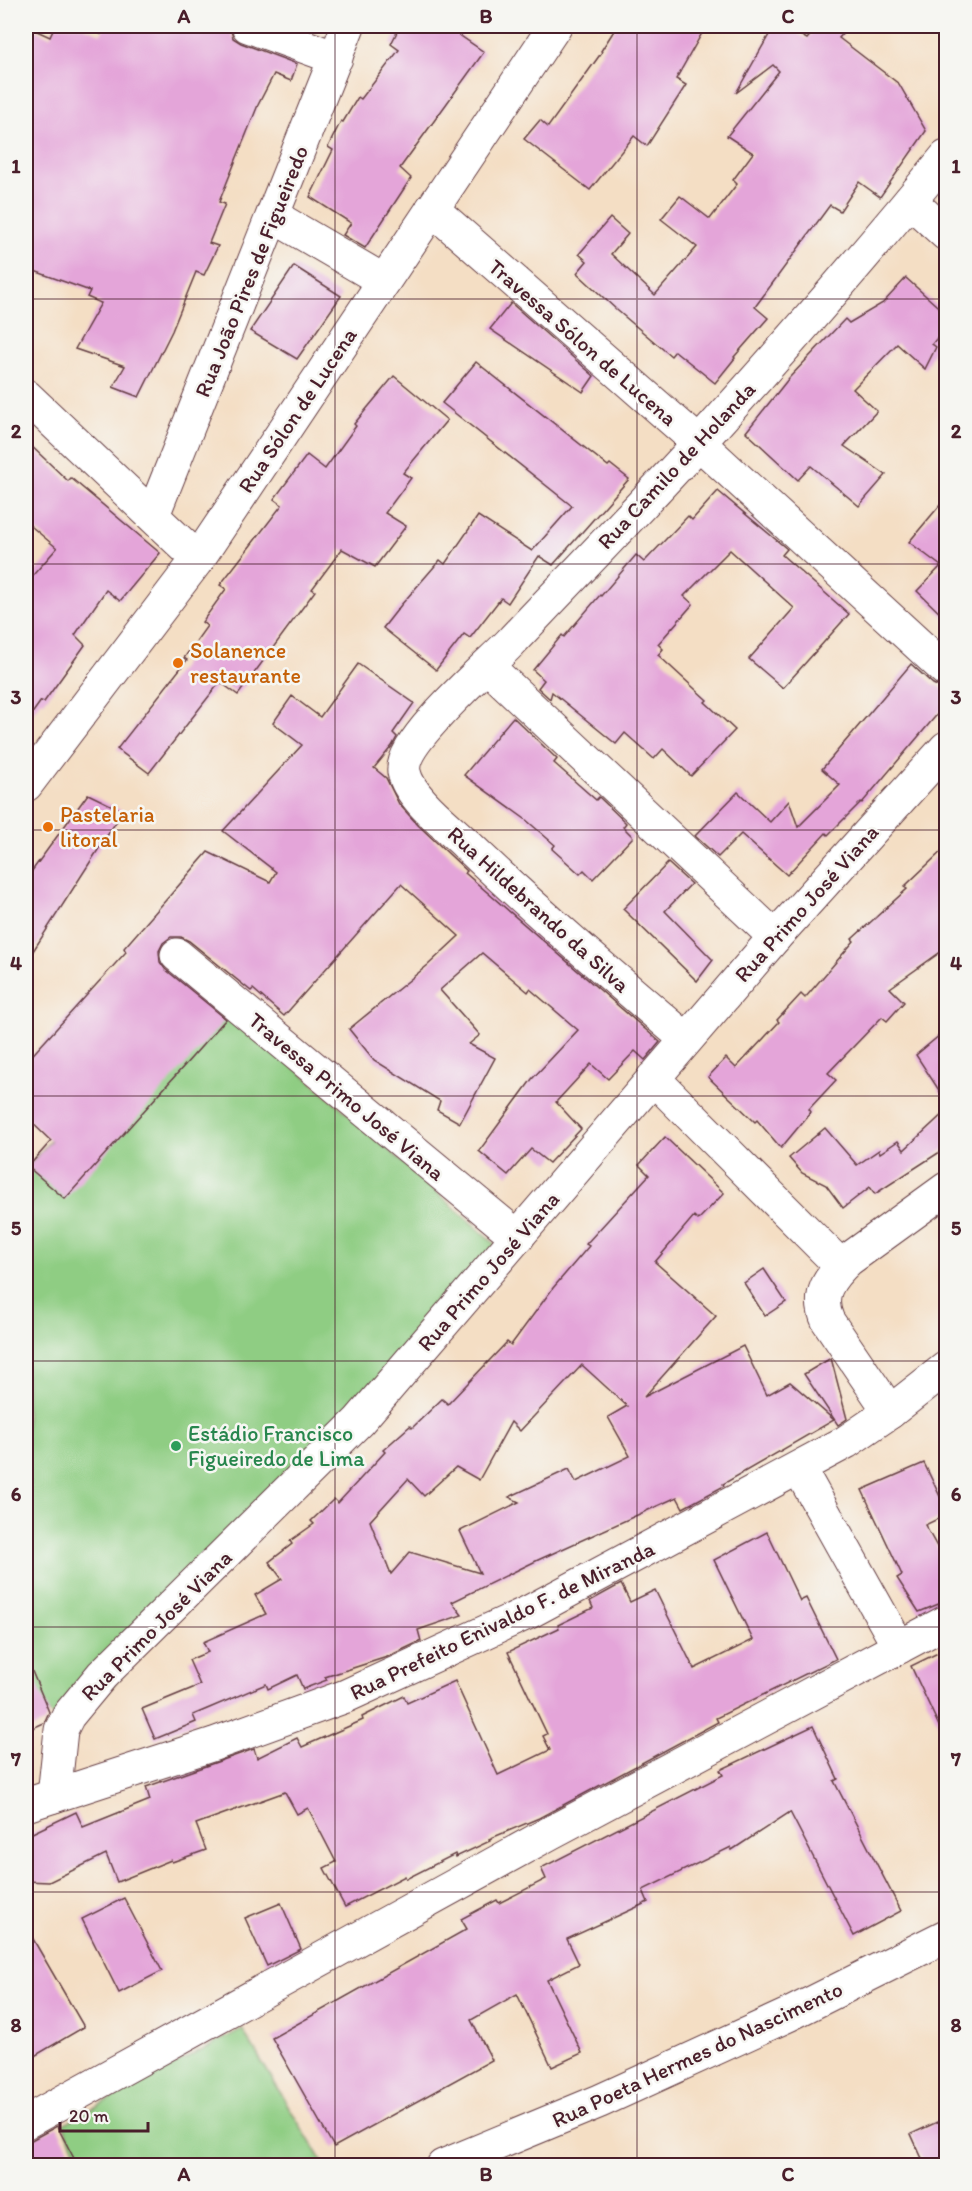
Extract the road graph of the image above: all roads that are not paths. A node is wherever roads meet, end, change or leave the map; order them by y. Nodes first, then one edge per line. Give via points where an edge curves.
1 (248, 26) edge
2 (348, 26) edge
3 (555, 26) edge
4 (336, 58) junction
5 (946, 157) edge
6 (910, 201) junction
7 (432, 209) junction
8 (273, 216) junction
9 (946, 234) edge
10 (384, 281) junction
11 (26, 396) edge
12 (699, 443) junction
13 (153, 515) junction
14 (198, 559) junction
15 (488, 667) junction
16 (946, 670) edge
17 (946, 748) edge
18 (404, 770) joint
19 (26, 785) edge
20 (775, 936) junction
21 (177, 955) dead end
22 (686, 1040) junction
23 (653, 1078) junction
24 (946, 1189) edge
25 (518, 1237) junction
26 (841, 1266) junction
27 (946, 1368) edge
28 (890, 1412) junction
29 (799, 1468) junction
30 (946, 1622) edge
31 (899, 1647) junction
32 (40, 1801) edge
33 (946, 1935) edge
34 (26, 2122) edge
35 (443, 2166) edge

1 - 4 street
2 - 4 street, Rua João Pires de Figueiredo
3 - 7 street, Rua Sólon de Lucena
4 - 8 street, Rua João Pires de Figueiredo
5 - 6 street, Rua Camilo de Holanda
6 - 9 street
6 - 12 street, Rua Camilo de Holanda
7 - 10 street, Rua Sólon de Lucena
7 - 12 street, Travessa Sólon de Lucena
8 - 10 street
8 - 13 street, Rua João Pires de Figueiredo
10 - 14 street, Rua Sólon de Lucena
11 - 13 street
12 - 15 street, Rua Camilo de Holanda
12 - 16 street, Travessa Sólon de Lucena
13 - 14 street
14 - 19 street, Rua Sólon de Lucena
15 - 18 street, Rua Camilo de Holanda via 436,716 409,751
15 - 20 street
17 - 20 street, Rua Primo José Viana
18 - 22 street, Rua Hildebrando da Silva via 409,785 429,808 523,899
20 - 22 street, Rua Primo José Viana
21 - 25 street, Travessa Primo José Viana
22 - 23 street, Rua Primo José Viana
23 - 25 street, Rua Primo José Viana
23 - 26 street
24 - 26 street
25 - 32 street, Rua Primo José Viana via 359,1421 102,1675 61,1730
26 - 28 street via 822,1297 823,1312
27 - 28 street, Rua Prefeito Enivaldo F. de Miranda
28 - 29 street, Rua Prefeito Enivaldo F. de Miranda
29 - 31 street
29 - 32 street, Rua Prefeito Enivaldo F. de Miranda via 529,1612 346,1696
30 - 31 street
31 - 34 street via 549,1833
33 - 35 street, Rua Poeta Hermes do Nascimento via 788,2015 600,2101

